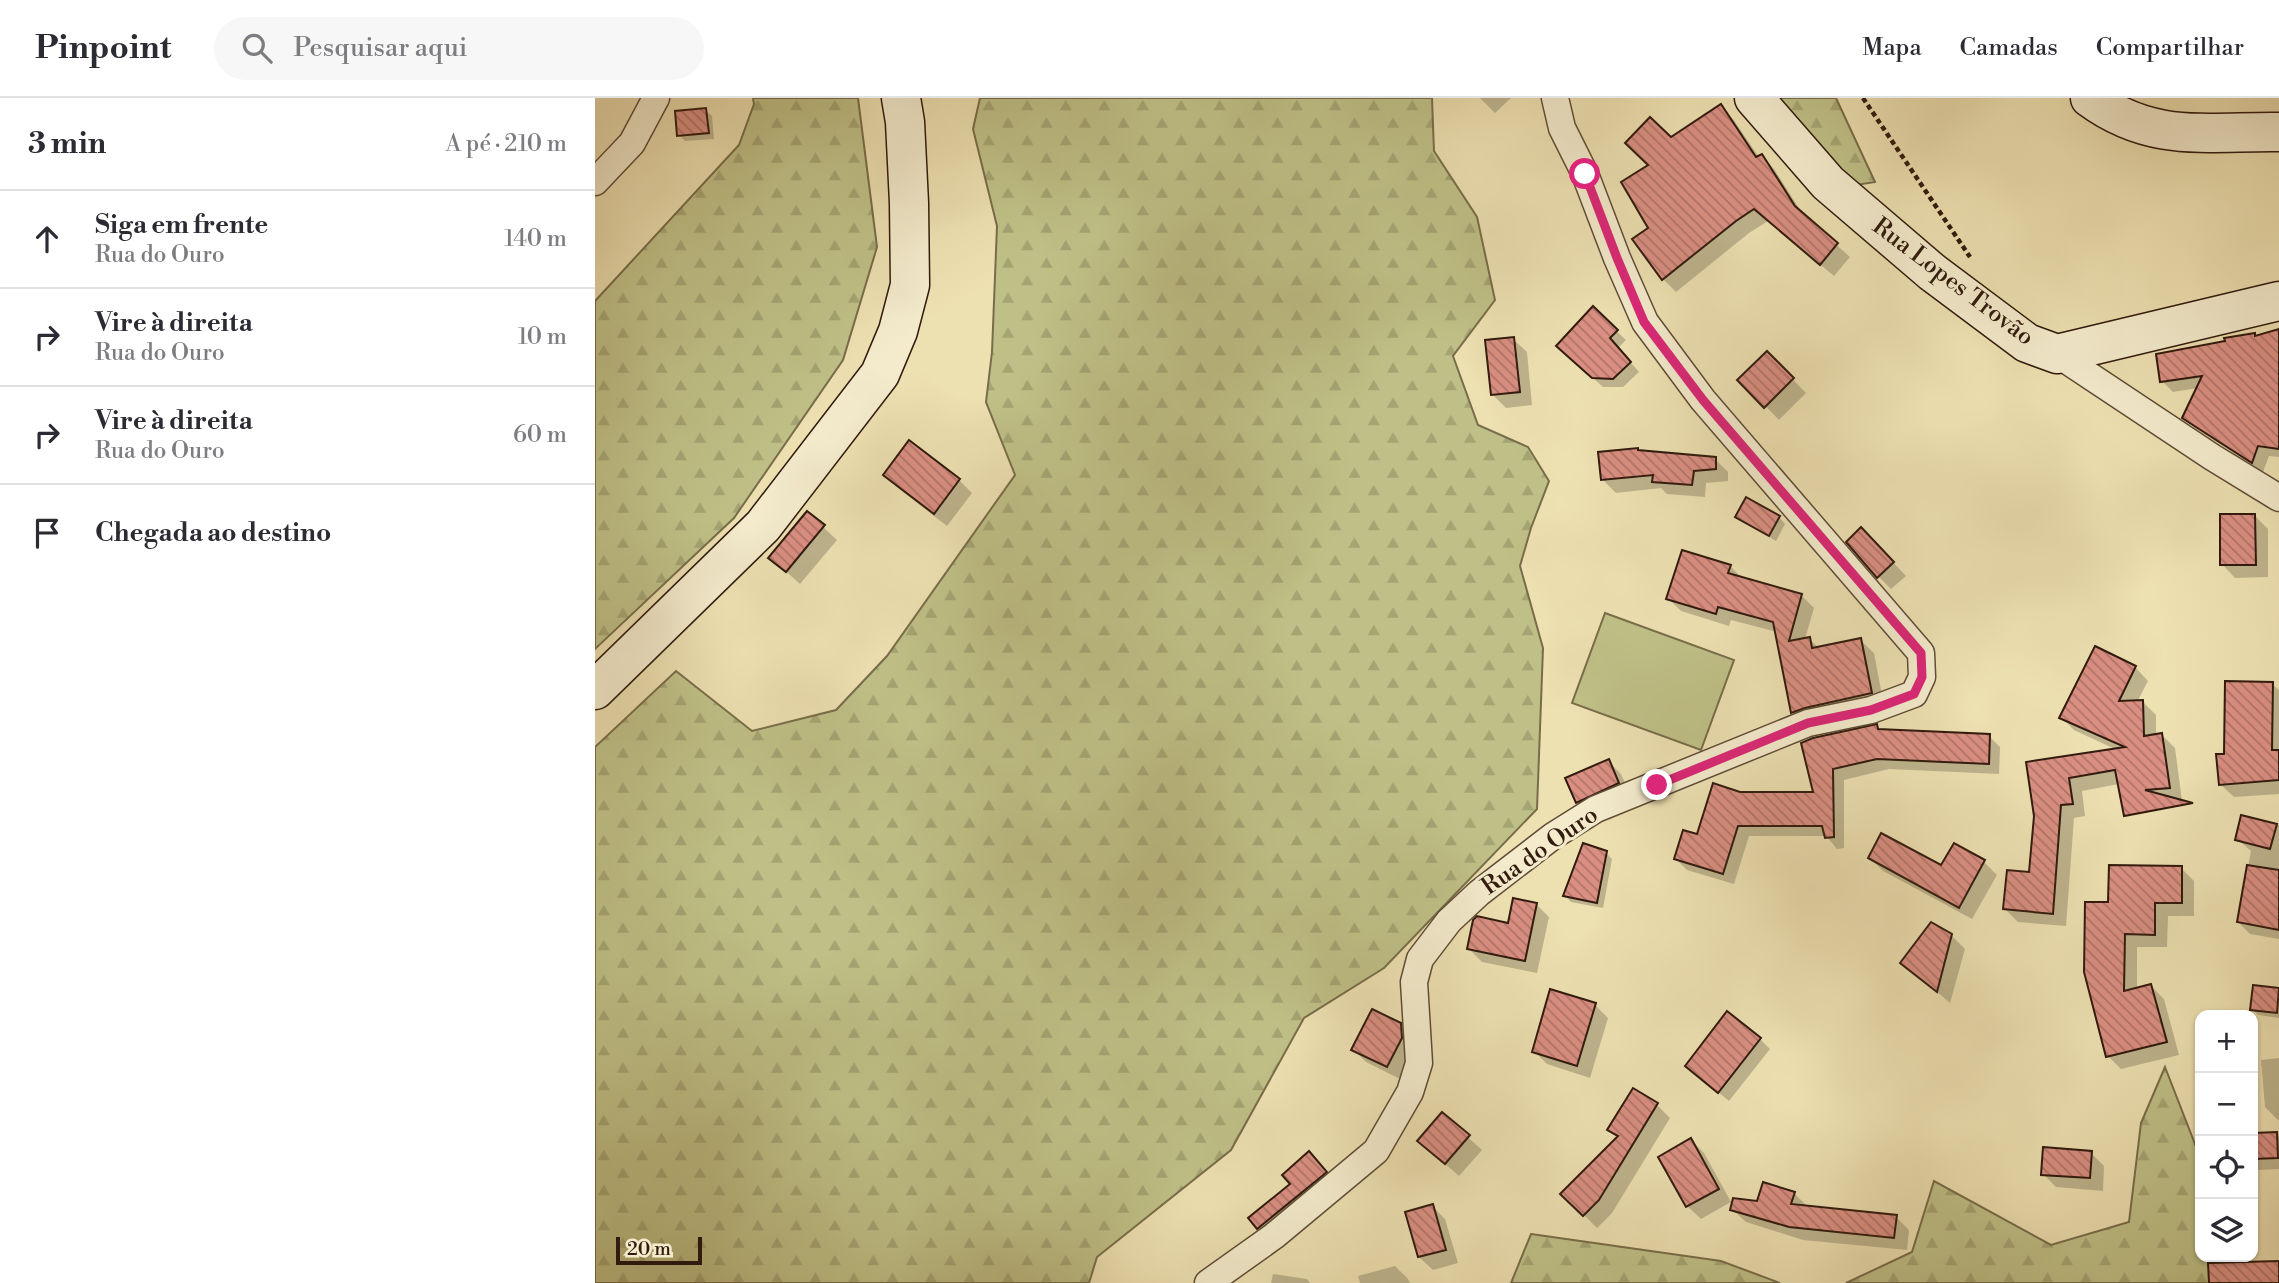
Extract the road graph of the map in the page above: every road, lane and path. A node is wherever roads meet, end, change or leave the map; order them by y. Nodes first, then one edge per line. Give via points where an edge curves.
1 (656, 98) edge
2 (901, 98) edge
3 (1555, 98) edge
4 (1754, 98) edge
5 (1863, 98) edge
6 (2090, 98) edge
7 (2279, 132) edge
8 (595, 182) edge
9 (1972, 260) dead end
10 (2279, 301) edge
11 (2057, 354) junction
12 (2279, 498) edge
13 (595, 690) edge
14 (1208, 1283) edge

1 - 8 street via 632,143
2 - 13 main road via 910,285 880,374 763,526
3 - 14 street, Rua do Ouro via 1562,128 1644,322 1703,400 1921,653 1922,677 1914,694 1871,710 1808,723 1596,809 1479,893 1449,921 1420,959 1413,982 1419,1063 1410,1092 1376,1151
4 - 11 main road, Rua Lopes Trovão via 1828,183 1932,272 2027,343
5 - 9 path
6 - 7 main road via 2122,119 2178,133
10 - 11 main road, Rua Lopes Trovão
11 - 12 street

